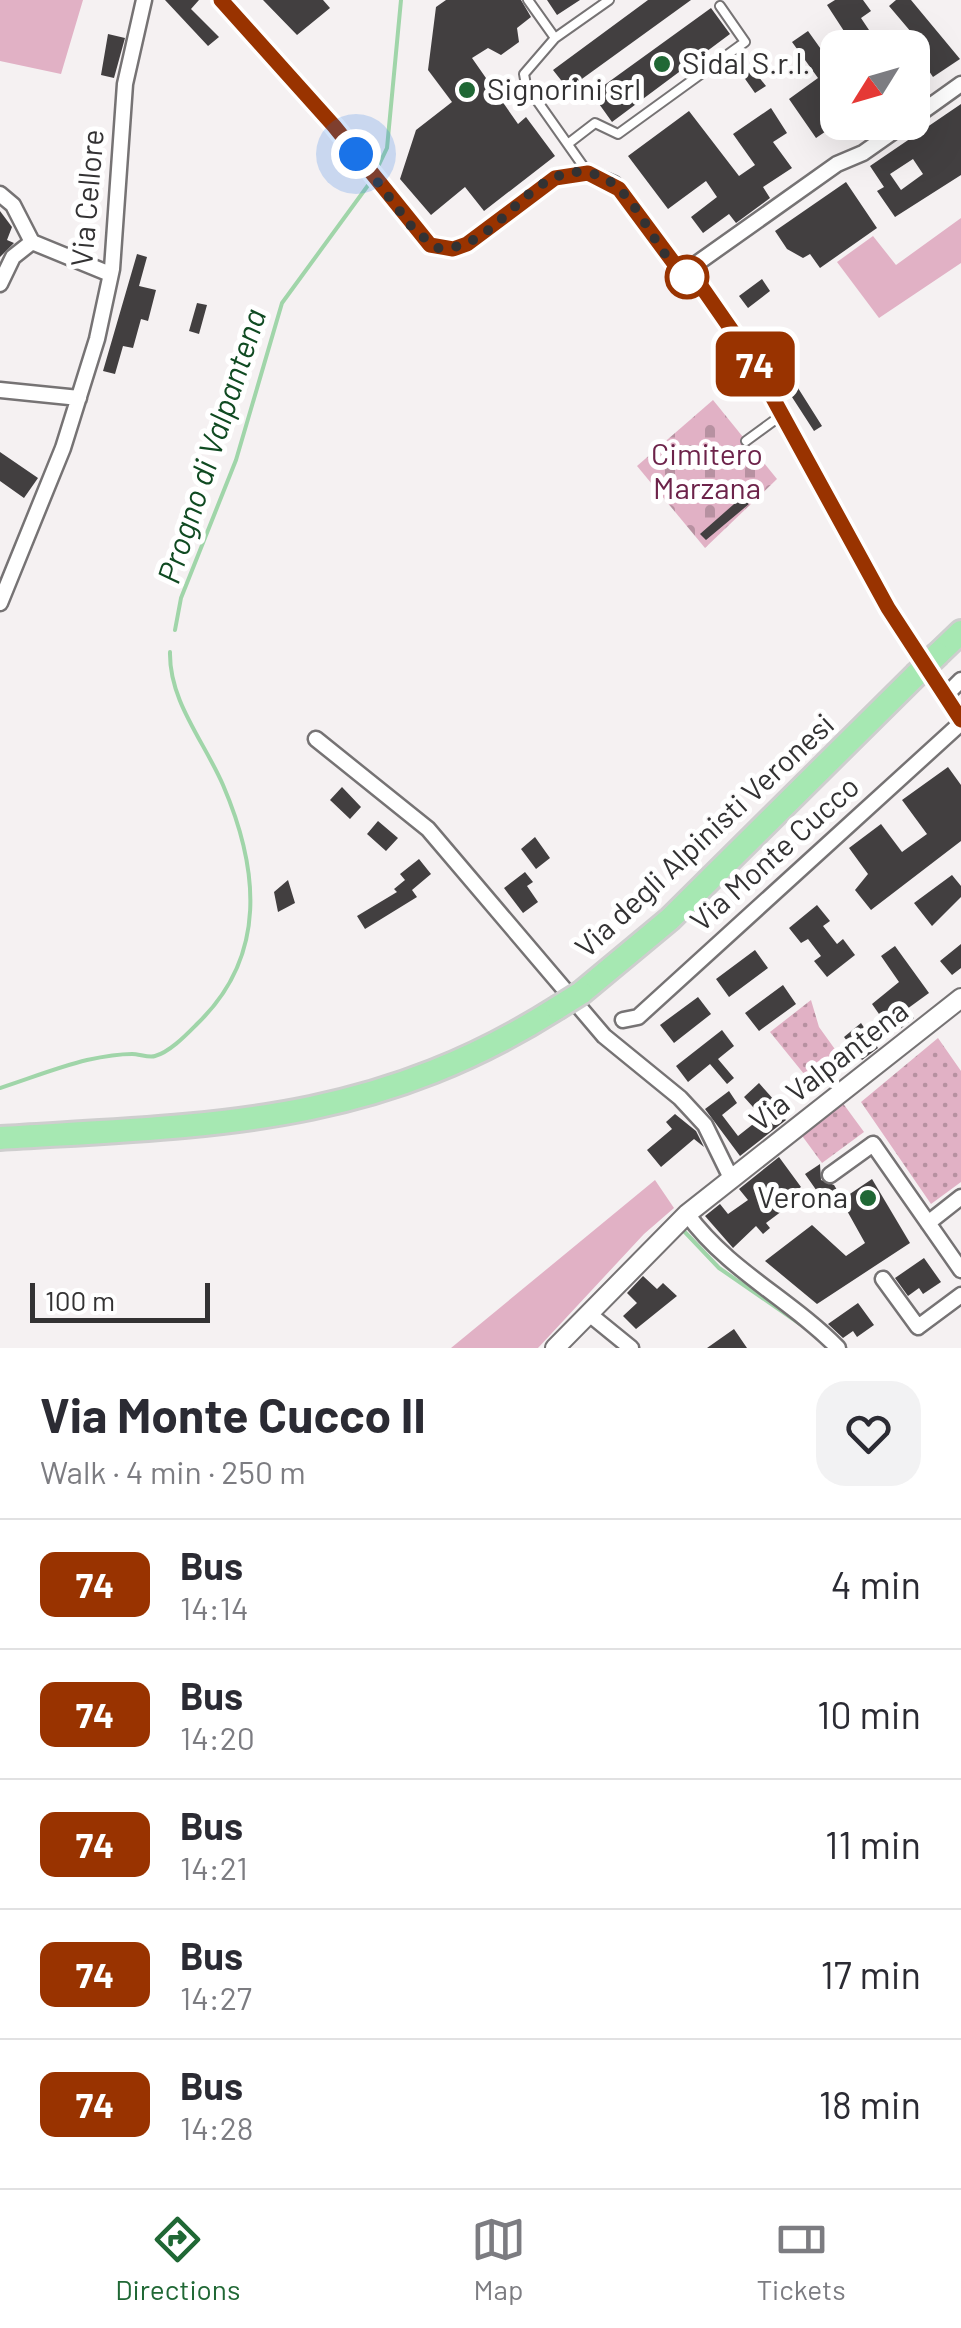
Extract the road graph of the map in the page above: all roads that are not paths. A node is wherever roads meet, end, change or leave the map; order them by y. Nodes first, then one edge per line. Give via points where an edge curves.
1 (144, 0) edge
2 (220, 0) edge
3 (528, 0) edge
4 (609, 0) edge
5 (720, 6) dead end
6 (555, 38) junction
7 (961, 84) edge
8 (930, 106) edge
9 (882, 140) edge
10 (568, 143) junction
11 (588, 173) junction
12 (0, 194) edge
13 (32, 242) junction
14 (110, 274) junction
15 (682, 274) junction
16 (0, 284) edge
17 (0, 390) edge
18 (79, 398) junction
19 (784, 413) junction
20 (746, 441) dead end
21 (0, 603) edge
22 (961, 632) edge
23 (961, 680) edge
24 (946, 695) junction
25 (961, 722) edge
26 (316, 739) dead end
27 (961, 998) edge
28 (622, 1020) dead end
29 (0, 1138) edge
30 (830, 1175) dead end
31 (731, 1178) junction
32 (961, 1198) edge
33 (686, 1214) junction
34 (928, 1223) junction
35 (961, 1270) edge
36 (882, 1279) dead end
37 (961, 1295) edge
38 (588, 1314) junction
39 (554, 1348) edge
40 (631, 1348) edge
41 (838, 1348) edge

1 - 14 street, Via Cellore via 125,84
2 - 11 street via 430,245 467,244 555,178
3 - 6 lane
4 - 6 lane
5 - 10 lane via 746,42 618,134 595,122
6 - 10 lane via 524,74
7 - 8 street
9 - 15 street
10 - 11 lane
11 - 15 street, Via Monte Cucco via 619,189
12 - 13 street
13 - 14 street
13 - 16 street via 13,257
14 - 18 street, Via Cellore
15 - 19 street, Via Monte Cucco via 701,286
17 - 18 street
18 - 21 street, Via Cellore
19 - 20 lane
19 - 24 street, Via Monte Cucco via 888,608
22 - 29 highway, Via degli Alpinisti Veronesi, bridge via 670,920 581,993 474,1056 324,1109 238,1122
23 - 24 street
24 - 25 street, Via Monte Cucco
25 - 28 street, Via Monte Cucco via 638,1017
26 - 31 street, Via Valpantena via 428,830 604,1036 705,1125
27 - 31 street, Via Valpantena
30 - 34 street via 873,1144
31 - 33 street, Via Valpantena
32 - 34 street
33 - 38 street, Via Valpantena
33 - 41 street via 730,1264
34 - 35 street
36 - 37 street via 918,1326
38 - 39 street, Via Valpantena
38 - 40 street

